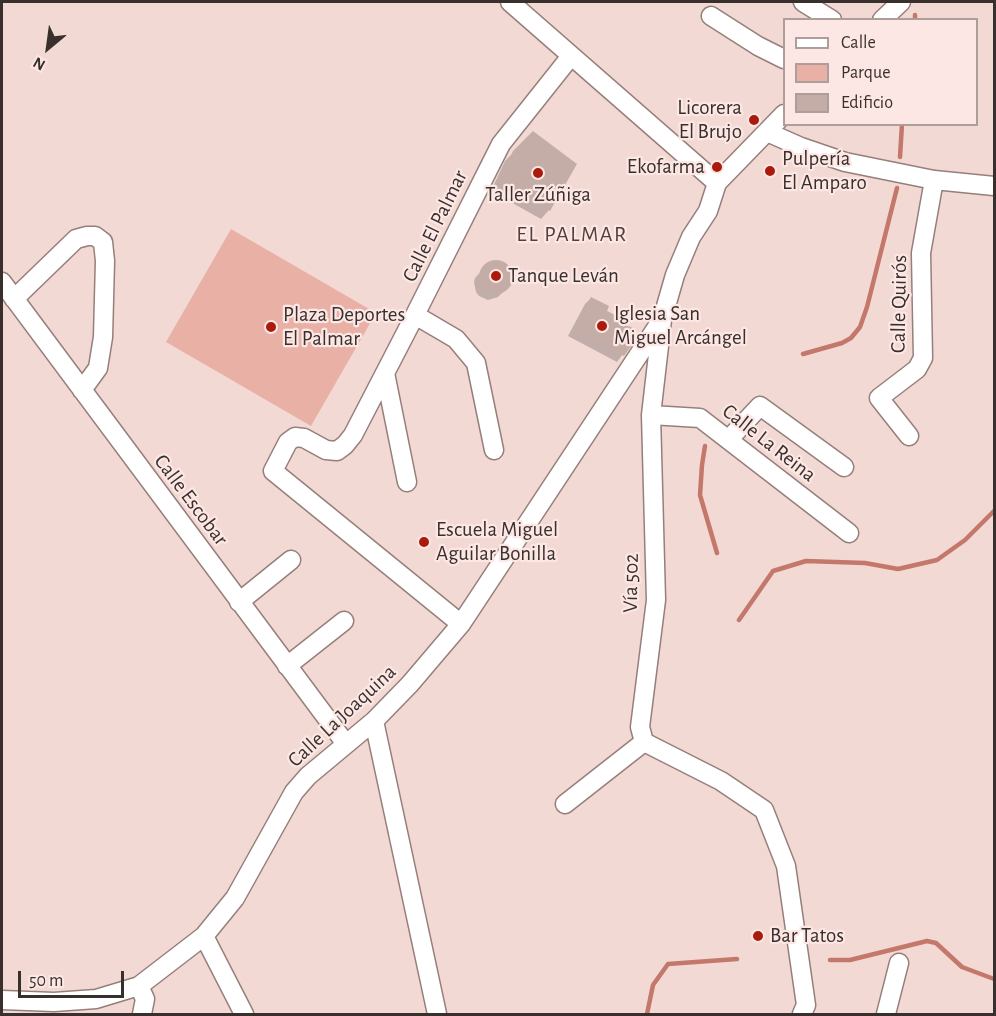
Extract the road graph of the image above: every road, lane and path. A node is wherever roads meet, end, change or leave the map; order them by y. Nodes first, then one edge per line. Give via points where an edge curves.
1 (510, 2) edge
2 (803, 2) edge
3 (901, 2) edge
4 (711, 16) dead end
5 (829, 18) edge
6 (884, 18) edge
7 (571, 56) junction
8 (783, 58) edge
9 (783, 115) edge
10 (767, 132) junction
11 (934, 180) junction
12 (717, 183) junction
13 (994, 186) edge
14 (2, 282) edge
15 (14, 299) junction
16 (415, 315) junction
17 (662, 320) junction
18 (385, 373) junction
19 (82, 390) junction
20 (651, 416) junction
21 (909, 436) dead end
22 (729, 439) junction
23 (494, 450) dead end
24 (844, 467) dead end
25 (407, 482) dead end
26 (849, 533) dead end
27 (291, 560) dead end
28 (239, 602) junction
29 (344, 621) dead end
30 (461, 624) junction
31 (287, 666) junction
32 (374, 721) junction
33 (644, 742) junction
34 (346, 744) junction
35 (565, 804) dead end
36 (204, 936) junction
37 (899, 963) dead end
38 (139, 986) junction
39 (2, 1000) edge
40 (142, 1014) edge
41 (244, 1014) edge
42 (437, 1014) edge
43 (802, 1014) edge
44 (886, 1014) edge

1 - 7 street
2 - 5 street
3 - 6 street
4 - 8 street
7 - 12 street
7 - 16 street, Calle El Palmar via 501,144
9 - 10 street, Vía 502
10 - 11 street via 845,162
10 - 12 street, Vía 502
11 - 13 street
11 - 21 street, Calle Quirós via 921,253 923,358 917,369 879,398
12 - 17 street, Vía 502 via 708,211 691,237 675,275
14 - 15 street, Calle Escobar
15 - 19 street, Calle Escobar
15 - 19 street via 76,239 95,236 103,242 103,337 98,368
16 - 18 street, Calle El Palmar
16 - 23 street via 456,339 476,363
17 - 20 street, Vía 502
17 - 30 street, Calle La Joaquina
18 - 25 street
18 - 30 street, Calle El Palmar via 345,445 337,451 326,450 295,437 288,442 273,471
19 - 28 street, Calle Escobar
20 - 22 street, Calle La Reina via 700,418
20 - 33 street, Vía 502 via 656,600 640,727
22 - 24 street via 760,406
22 - 26 street, Calle La Reina
27 - 28 street
28 - 31 street, Calle Escobar
29 - 31 street
30 - 32 street, Calle La Joaquina
31 - 34 street, Calle Escobar
32 - 34 street, Calle La Joaquina
32 - 42 street
33 - 35 street
33 - 43 street via 721,781 764,810 786,866 806,1005
34 - 36 street, Calle La Joaquina via 294,792 235,898
36 - 38 street, Calle La Joaquina
36 - 41 street
37 - 44 street
38 - 39 street, Calle La Joaquina via 96,999
38 - 40 street via 145,999

